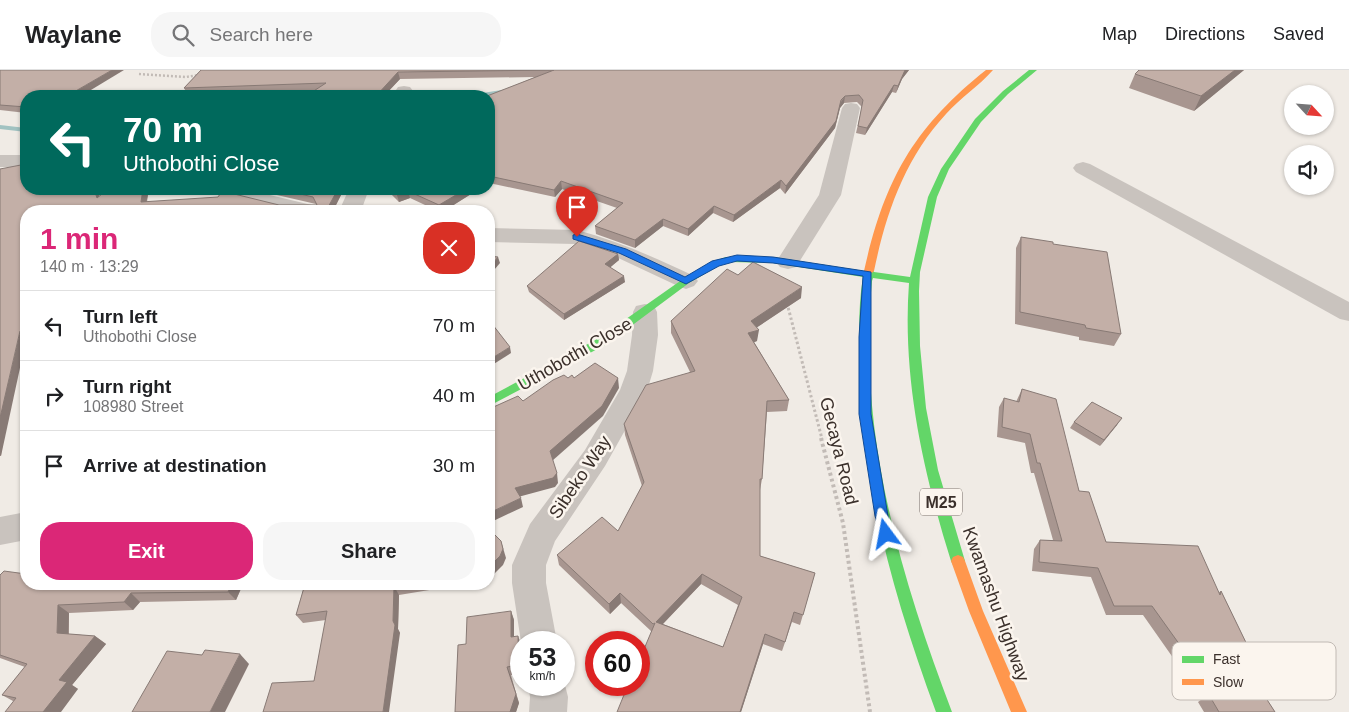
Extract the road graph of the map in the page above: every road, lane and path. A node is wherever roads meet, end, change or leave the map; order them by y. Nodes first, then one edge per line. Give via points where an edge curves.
1 (990, 70) edge
2 (1034, 70) edge
3 (139, 74) dead end
4 (205, 75) edge
5 (851, 108) dead end
6 (20, 161) edge
7 (0, 162) edge
8 (1083, 168) dead end
9 (243, 195) edge
10 (283, 205) edge
11 (495, 235) edge
12 (781, 261) junction
13 (868, 274) junction
14 (686, 281) junction
15 (914, 281) junction
16 (645, 312) junction
17 (1349, 313) edge
18 (495, 399) edge
19 (20, 527) edge
20 (0, 531) edge
21 (538, 631) edge
22 (550, 696) edge
23 (548, 712) edge
24 (870, 712) edge
25 (944, 712) edge
26 (1019, 712) edge

1 - 13 main road via 958,94 926,129 901,168 880,217
2 - 15 main road, Kwamashu Highway / M25 via 974,125 948,163 931,201
3 - 4 path
5 - 12 street via 830,196
6 - 7 street
8 - 17 street
9 - 10 street
11 - 14 street via 591,240
12 - 13 main road, Uthobothi Close
12 - 14 main road, Uthobothi Close via 729,259
12 - 24 path, Gecaya Road via 788,304 843,523
13 - 15 main road, Uthobothi Close
13 - 25 main road via 865,414 881,516 910,622
14 - 16 main road, Uthobothi Close
15 - 26 main road, Kwamashu Highway / M25 via 920,409 935,482 966,579
16 - 18 main road, Uthobothi Close via 604,341
16 - 21 street, Sibeko Way via 640,371 633,391 595,458 542,534 529,565 528,583
19 - 20 street
22 - 23 street

